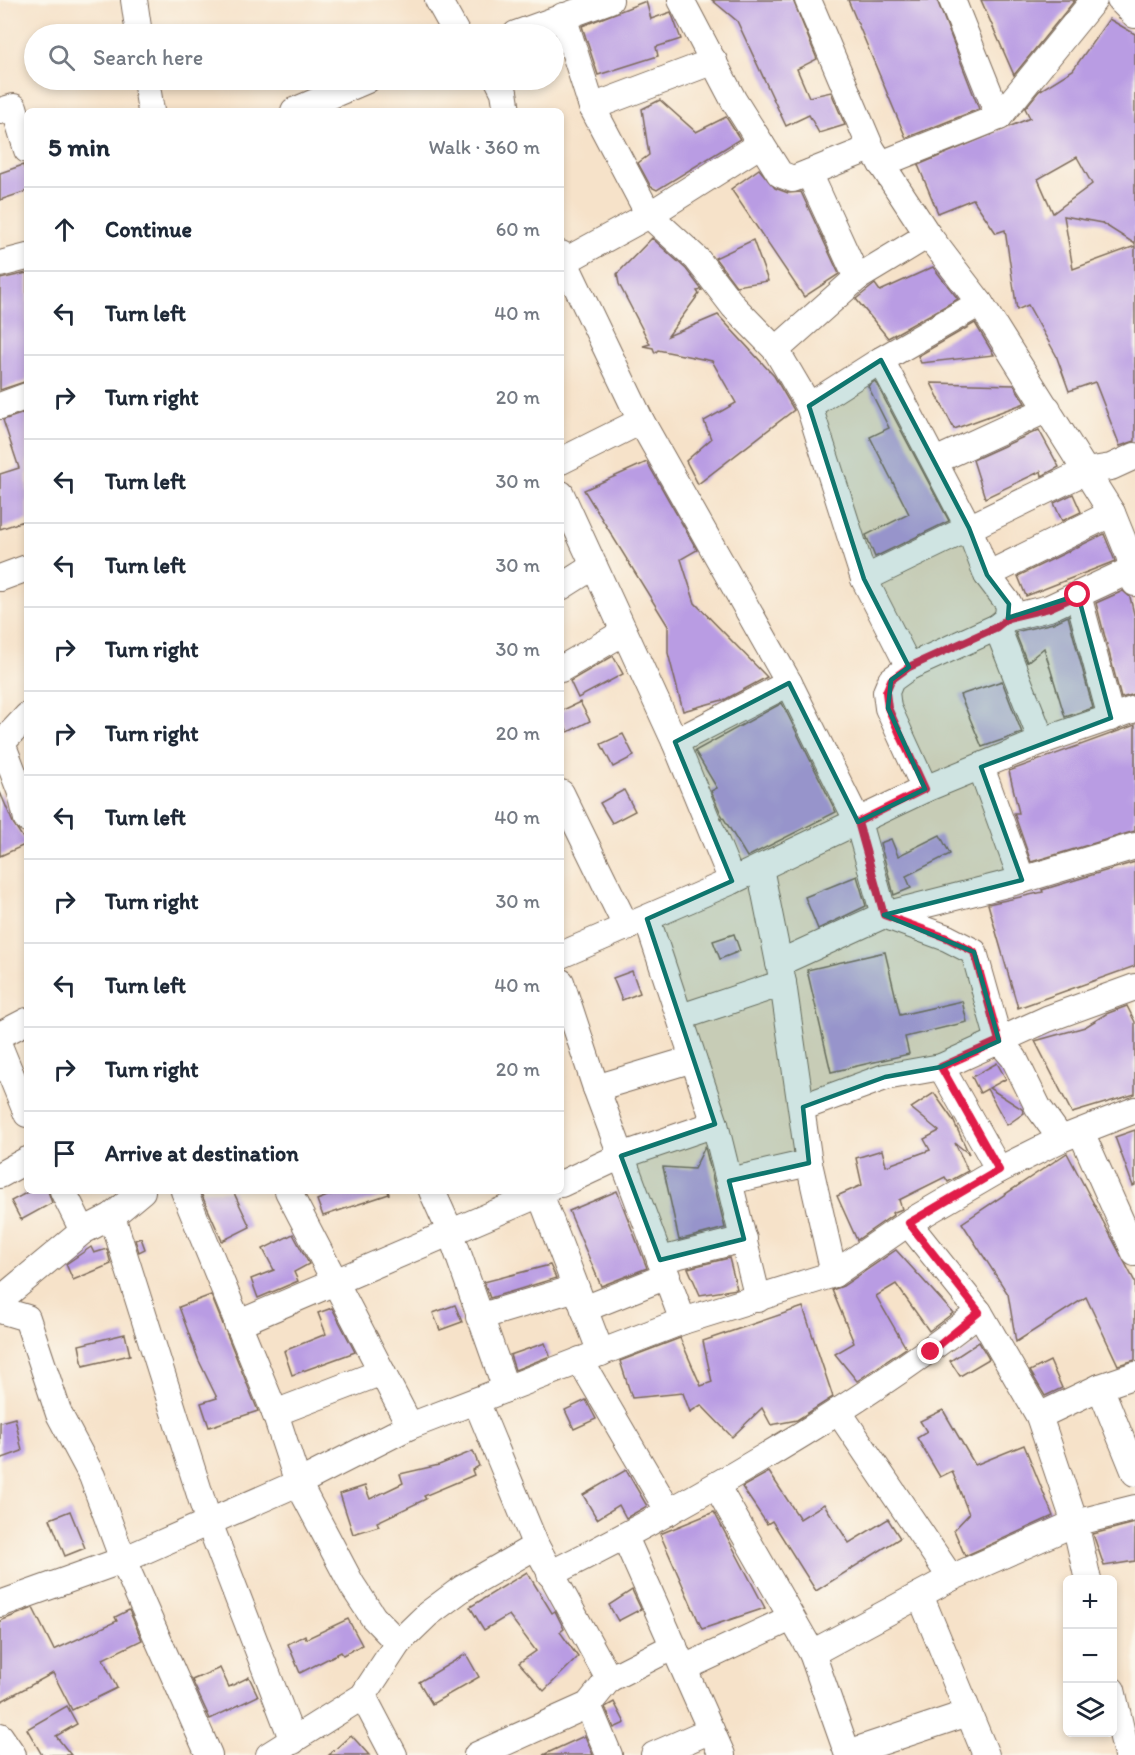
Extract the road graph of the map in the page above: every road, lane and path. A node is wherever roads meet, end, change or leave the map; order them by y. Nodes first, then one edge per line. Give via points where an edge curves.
1 (134, 0) edge
2 (438, 0) edge
3 (610, 0) edge
4 (681, 0) edge
5 (808, 0) edge
6 (952, 0) edge
7 (1094, 0) edge
8 (1120, 0) edge
9 (569, 9) edge
10 (1135, 15) edge
11 (138, 24) edge
12 (449, 24) edge
13 (537, 24) edge
14 (714, 61) junction
15 (148, 90) edge
16 (343, 90) edge
17 (503, 90) edge
18 (592, 107) junction
19 (151, 108) edge
20 (301, 108) edge
21 (507, 108) edge
22 (0, 111) edge
23 (999, 117) junction
24 (24, 140) edge
25 (761, 144) junction
26 (876, 156) junction
27 (809, 173) junction
28 (649, 215) junction
29 (928, 235) junction
30 (24, 258) edge
31 (564, 258) edge
32 (564, 260) edge
33 (0, 264) edge
34 (857, 278) junction
35 (980, 303) junction
36 (776, 350) junction
37 (881, 360) junction
38 (24, 397) edge
39 (0, 406) edge
40 (809, 406) junction
41 (1048, 409) junction
42 (641, 421) junction
43 (1135, 456) edge
44 (564, 460) edge
45 (935, 461) junction
46 (1086, 471) junction
47 (564, 501) edge
48 (1112, 513) junction
49 (969, 528) junction
50 (594, 566) junction
51 (24, 569) edge
52 (1134, 574) edge
53 (987, 575) junction
54 (0, 578) edge
55 (864, 579) junction
56 (564, 585) edge
57 (1078, 595) junction
58 (1002, 623) junction
59 (624, 632) junction
60 (564, 667) edge
61 (909, 667) junction
62 (789, 683) junction
63 (1135, 709) edge
64 (1111, 718) junction
65 (24, 719) edge
66 (1042, 741) junction
67 (675, 742) junction
68 (981, 767) junction
69 (925, 789) junction
70 (564, 798) edge
71 (24, 806) edge
72 (858, 822) junction
73 (1135, 846) edge
74 (760, 868) junction
75 (732, 880) junction
76 (1022, 880) junction
77 (884, 915) junction
78 (637, 924) junction
79 (564, 954) edge
80 (781, 973) junction
81 (1135, 987) edge
82 (564, 991) edge
83 (681, 1017) junction
84 (24, 1023) edge
85 (0, 1035) edge
86 (999, 1041) junction
87 (0, 1048) edge
88 (693, 1059) junction
89 (941, 1067) junction
90 (596, 1088) junction
91 (24, 1107) edge
92 (803, 1107) junction
93 (1135, 1110) edge
94 (714, 1124) junction
95 (1071, 1135) junction
96 (621, 1156) junction
97 (24, 1162) edge
98 (809, 1163) junction
99 (999, 1170) junction
100 (0, 1175) edge
101 (729, 1181) junction
102 (564, 1182) edge
103 (64, 1194) edge
104 (138, 1194) edge
105 (185, 1194) edge
106 (290, 1194) edge
107 (433, 1194) edge
108 (538, 1194) edge
109 (548, 1194) edge
110 (112, 1216) junction
111 (909, 1223) junction
112 (83, 1231) junction
113 (450, 1231) junction
114 (744, 1239) junction
115 (1135, 1253) edge
116 (663, 1268) junction
117 (834, 1274) junction
118 (337, 1281) junction
119 (580, 1299) junction
120 (758, 1299) junction
121 (0, 1300) edge
122 (0, 1310) edge
123 (979, 1312) junction
124 (479, 1317) junction
125 (683, 1321) junction
126 (237, 1324) junction
127 (590, 1356) junction
128 (382, 1372) junction
129 (1135, 1375) edge
130 (1100, 1387) junction
131 (506, 1389) junction
132 (476, 1401) junction
133 (838, 1411) junction
134 (275, 1413) junction
135 (1039, 1416) junction
136 (410, 1426) junction
137 (1135, 1473) edge
138 (298, 1483) junction
139 (717, 1487) junction
140 (1135, 1508) edge
141 (669, 1512) junction
142 (208, 1521) junction
143 (1075, 1523) junction
144 (625, 1537) junction
145 (536, 1546) junction
146 (123, 1560) junction
147 (550, 1574) junction
148 (1087, 1575) edge
149 (951, 1578) junction
150 (920, 1595) junction
151 (0, 1604) edge
152 (791, 1618) junction
153 (398, 1643) junction
154 (812, 1653) junction
155 (679, 1657) junction
156 (609, 1679) junction
157 (363, 1696) junction
158 (588, 1705) junction
159 (1117, 1709) edge
160 (968, 1713) junction
161 (711, 1730) junction
162 (293, 1741) junction
163 (848, 1754) edge
164 (209, 1755) edge
165 (269, 1755) edge
166 (394, 1755) edge
167 (477, 1755) edge
168 (609, 1755) edge
169 (654, 1755) edge
170 (722, 1755) edge
171 (986, 1755) edge
172 (1127, 1755) edge

1 - 11 street
2 - 12 street
3 - 9 street
4 - 14 street
5 - 26 street
6 - 23 street
7 - 23 street
8 - 10 street
9 - 13 street
9 - 18 street
14 - 18 street
14 - 25 street
15 - 19 street
16 - 20 street
17 - 21 street
18 - 28 street
22 - 24 street via 14,107
23 - 26 street
25 - 27 street via 780,174 793,179
25 - 28 street
26 - 27 street
26 - 29 street
27 - 34 street
28 - 31 street
28 - 36 street via 697,259 734,307
29 - 34 street
29 - 35 street
30 - 33 street
32 - 42 street
34 - 36 street
35 - 37 street
35 - 41 street
36 - 40 street
37 - 40 street
37 - 45 street
38 - 39 street
40 - 55 street
41 - 45 street
41 - 46 street
42 - 44 street
42 - 62 street
43 - 46 street via 1111,468
45 - 49 street
46 - 48 street
46 - 49 street
47 - 50 street
48 - 52 street
48 - 53 street
49 - 53 street
49 - 55 street
50 - 56 street
50 - 59 street
51 - 54 street
52 - 57 street
53 - 58 street via 1009,604
55 - 61 street
57 - 58 street
57 - 64 street
58 - 61 street
58 - 66 street
59 - 60 street
59 - 67 street
61 - 69 street via 891,680 886,692 888,708
62 - 67 street
62 - 72 street
63 - 64 street
64 - 66 street
65 - 71 street via 2,743
66 - 68 street
67 - 75 street
68 - 69 street
68 - 76 street
69 - 72 street
70 - 78 street
72 - 74 street
72 - 77 street
73 - 76 street
74 - 75 street
74 - 80 street
75 - 78 street
76 - 77 street
77 - 80 street
77 - 86 street via 974,952
78 - 79 street
78 - 83 street
80 - 83 street
80 - 92 street
81 - 86 street
82 - 90 street
83 - 88 street
84 - 85 street
86 - 89 street
86 - 95 street via 1014,1058 1038,1107
87 - 91 street
88 - 90 street
88 - 94 street
89 - 92 street via 885,1077
89 - 99 street
90 - 96 street
92 - 98 street
93 - 95 street
94 - 96 street
94 - 101 street
95 - 99 street
95 - 115 street
96 - 102 street
96 - 116 street
97 - 100 street
98 - 101 street
98 - 117 street
99 - 111 street
101 - 114 street
103 - 112 street
104 - 110 street
105 - 126 street
106 - 118 street
107 - 113 street
108 - 113 street
109 - 119 street
110 - 112 street
110 - 142 street
111 - 117 street
111 - 123 street
112 - 121 street
113 - 118 street
113 - 124 street
114 - 116 street
114 - 120 street
116 - 119 street
116 - 125 street
117 - 120 street
118 - 126 street
118 - 128 street
119 - 124 street
119 - 127 street
120 - 125 street
122 - 146 street via 27,1318 59,1414 92,1476
123 - 133 street via 931,1352
123 - 135 street
124 - 131 street
125 - 127 street
126 - 134 street
127 - 131 street
127 - 141 street
128 - 134 street
128 - 136 street
129 - 130 street
130 - 135 street
130 - 137 street
131 - 132 street
132 - 136 street
132 - 145 street
133 - 139 street
133 - 149 street
134 - 138 street
135 - 143 street
136 - 138 street
138 - 142 street
138 - 153 street via 352,1585 373,1617
139 - 141 street
139 - 152 street
140 - 143 street
141 - 144 street
142 - 146 street
142 - 162 street
143 - 148 street
143 - 149 street
144 - 147 street
144 - 155 street
145 - 147 street
145 - 153 street via 463,1588
146 - 151 street
146 - 164 street
147 - 156 street
149 - 150 street
150 - 154 street
150 - 160 street
152 - 154 street
152 - 155 street
153 - 157 street
154 - 163 street
155 - 156 street
155 - 161 street
156 - 158 street
157 - 162 street
157 - 166 street
158 - 167 street
158 - 168 street
159 - 172 street
160 - 163 street
160 - 171 street
161 - 169 street
161 - 170 street
162 - 165 street

